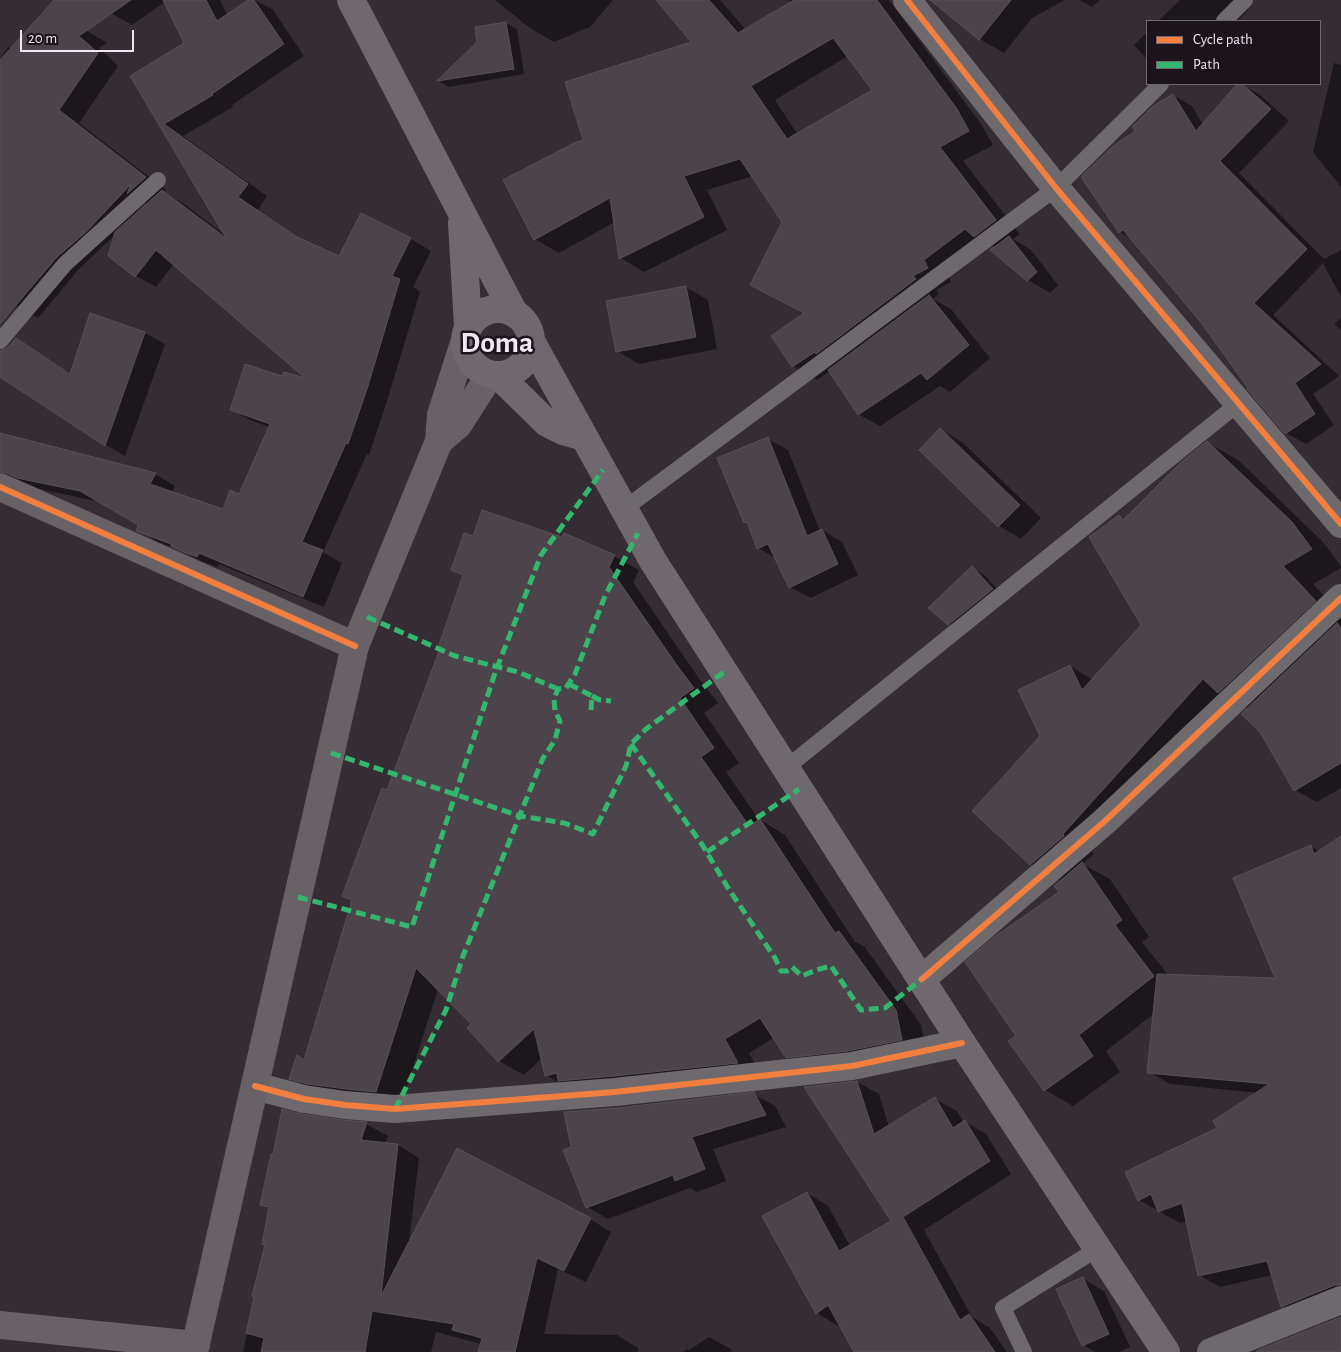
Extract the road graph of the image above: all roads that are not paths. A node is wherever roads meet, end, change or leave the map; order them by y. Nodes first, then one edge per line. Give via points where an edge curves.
1 (350, 0) edge
2 (907, 0) edge
3 (1245, 0) edge
4 (1225, 20) edge
5 (1160, 85) edge
6 (158, 180) dead end
7 (1056, 188) junction
8 (462, 214) junction
9 (514, 313) junction
10 (466, 334) junction
11 (0, 341) edge
12 (531, 341) junction
13 (494, 375) junction
14 (1239, 404) junction
15 (584, 437) junction
16 (438, 441) junction
17 (0, 487) edge
18 (624, 510) junction
19 (1341, 524) edge
20 (1341, 598) edge
21 (355, 646) junction
22 (786, 768) junction
23 (922, 979) junction
24 (962, 1043) junction
25 (255, 1086) junction
26 (1097, 1249) junction
27 (1341, 1300) edge
28 (0, 1325) edge
29 (195, 1349) edge
30 (1024, 1352) edge
31 (1166, 1352) edge
32 (1211, 1352) edge

1 - 8 main road
2 - 7 street
3 - 4 lane
5 - 7 lane
6 - 11 lane via 65,264
7 - 14 street
7 - 18 lane
8 - 9 main road
8 - 10 main road
9 - 10 main road via 497,308 480,313
9 - 12 main road via 526,324
10 - 13 main road via 468,357 477,368
10 - 16 main road via 441,415
12 - 13 main road via 527,358 515,370
12 - 15 main road
13 - 15 main road via 547,423
13 - 16 main road via 458,425
14 - 19 street
14 - 22 lane
15 - 18 main road
16 - 21 main road
17 - 21 main road
18 - 22 main road via 653,561
20 - 23 street via 1105,821
21 - 25 main road
22 - 23 main road
23 - 24 main road
24 - 25 street via 852,1066 615,1092 395,1109 304,1099
24 - 26 main road
25 - 29 main road
26 - 30 lane via 1002,1308
26 - 31 main road
27 - 32 street
28 - 29 main road

